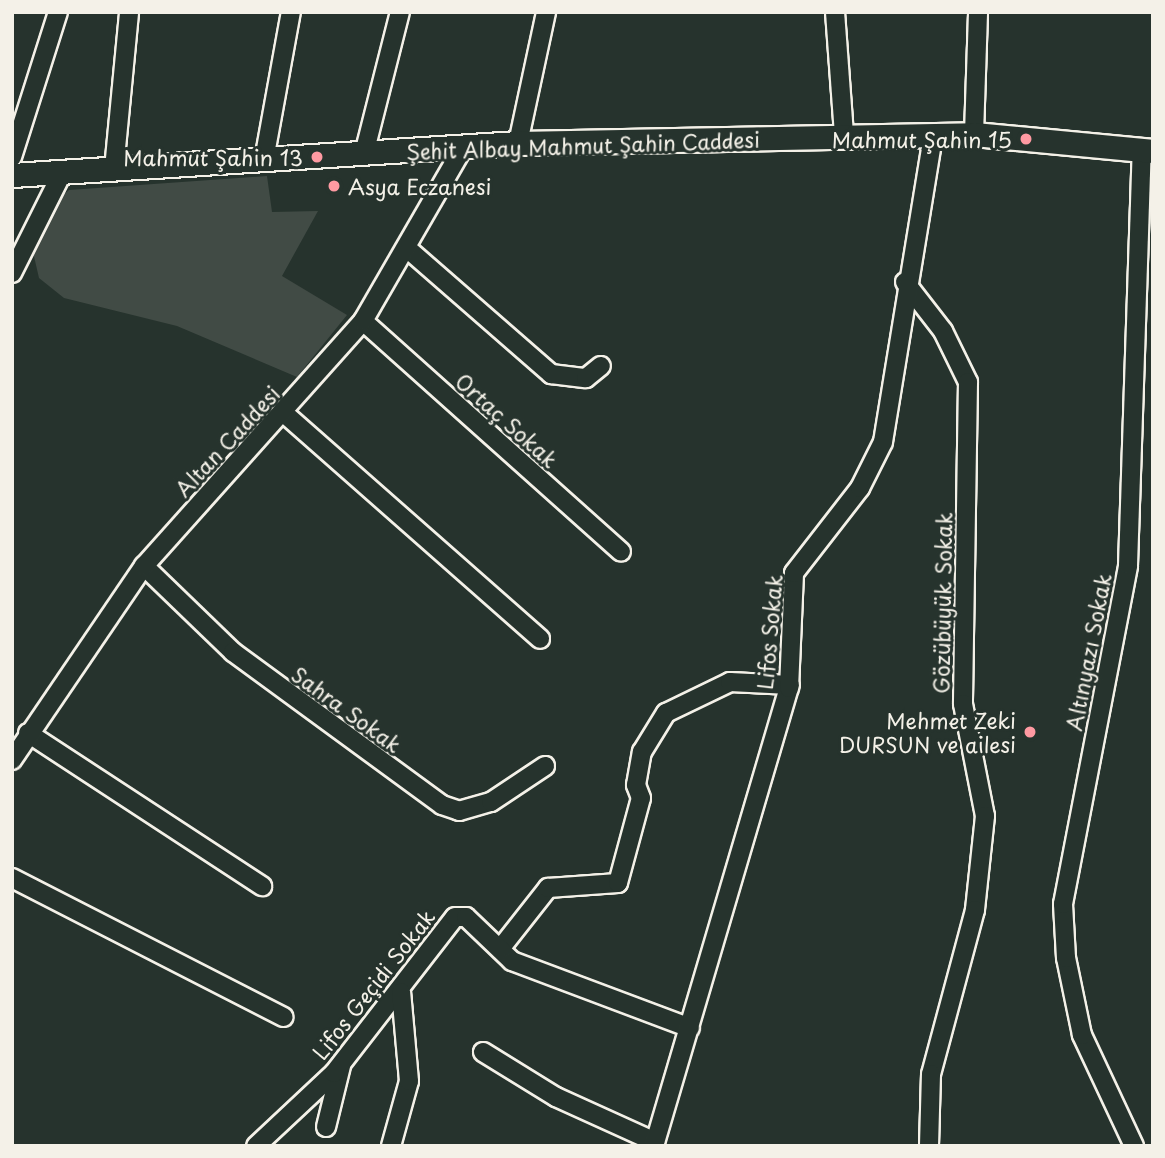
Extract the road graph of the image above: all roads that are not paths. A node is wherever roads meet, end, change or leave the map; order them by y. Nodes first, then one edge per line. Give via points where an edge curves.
1 (58, 12) edge
2 (130, 12) edge
3 (290, 12) edge
4 (400, 12) edge
5 (546, 12) edge
6 (835, 12) edge
7 (978, 12) edge
8 (974, 134) junction
9 (933, 135) junction
10 (844, 136) junction
11 (517, 143) junction
12 (464, 146) junction
13 (1147, 150) edge
14 (364, 154) junction
15 (12, 157) edge
16 (264, 160) junction
17 (114, 169) junction
18 (62, 173) junction
19 (12, 175) edge
20 (409, 250) junction
21 (12, 273) edge
22 (905, 282) junction
23 (363, 321) junction
24 (601, 366) dead end
25 (285, 414) junction
26 (621, 552) dead end
27 (144, 566) junction
28 (540, 639) dead end
29 (790, 685) junction
30 (28, 733) junction
31 (12, 760) edge
32 (545, 766) dead end
33 (12, 878) edge
34 (262, 887) dead end
35 (500, 949) junction
36 (401, 992) junction
37 (284, 1017) dead end
38 (690, 1028) junction
39 (483, 1052) dead end
40 (341, 1064) junction
41 (326, 1127) dead end
42 (655, 1144) edge
43 (256, 1146) edge
44 (391, 1146) edge
45 (929, 1146) edge
46 (1134, 1146) edge

1 - 15 street
2 - 17 street
3 - 16 street
4 - 14 street
5 - 11 street
6 - 10 street
7 - 8 street
8 - 9 street, Şehit Albay Mahmut Şahin Caddesi
8 - 13 street, Şehit Albay Mahmut Şahin Caddesi
9 - 10 street, Şehit Albay Mahmut Şahin Caddesi
9 - 22 street, Lifos Sokak
10 - 11 street, Şehit Albay Mahmut Şahin Caddesi
11 - 12 street, Şehit Albay Mahmut Şahin Caddesi
12 - 14 street, Şehit Albay Mahmut Şahin Caddesi
12 - 20 street, Altan Caddesi
13 - 46 street, Altınyazı Sokak via 1128,565 1063,904 1066,958 1082,1035
14 - 16 street, Şehit Albay Mahmut Şahin Caddesi
16 - 17 street, Şehit Albay Mahmut Şahin Caddesi
17 - 18 street, Şehit Albay Mahmut Şahin Caddesi
18 - 19 street, Şehit Albay Mahmut Şahin Caddesi
18 - 21 street
20 - 23 street, Altan Caddesi
20 - 24 street via 551,374 586,378
22 - 29 street, Lifos Sokak via 877,458 794,573
22 - 45 street, Gözübüyük Sokak via 943,331 968,382 963,704 985,816 975,910 931,1074
23 - 25 street, Altan Caddesi
23 - 26 street, Ortaç Sokak
25 - 27 street, Altan Caddesi
25 - 28 street
27 - 30 street, Altan Caddesi
27 - 32 street, Sahra Sokak via 233,652 448,808 491,802
29 - 35 street via 730,682 666,713 642,752 636,785 641,797 618,883 548,888
29 - 38 street, Lifos Sokak
30 - 31 street, Altan Caddesi
30 - 34 street
33 - 37 street
35 - 36 street, Lifos Geçidi Sokak via 466,917 455,917
35 - 38 street, Lifos Geçidi Sokak via 512,961
36 - 40 street, Lifos Geçidi Sokak
36 - 44 street via 409,1081
38 - 42 street, Lifos Sokak
39 - 42 street via 556,1097
40 - 41 street
40 - 43 street, Lifos Geçidi Sokak

